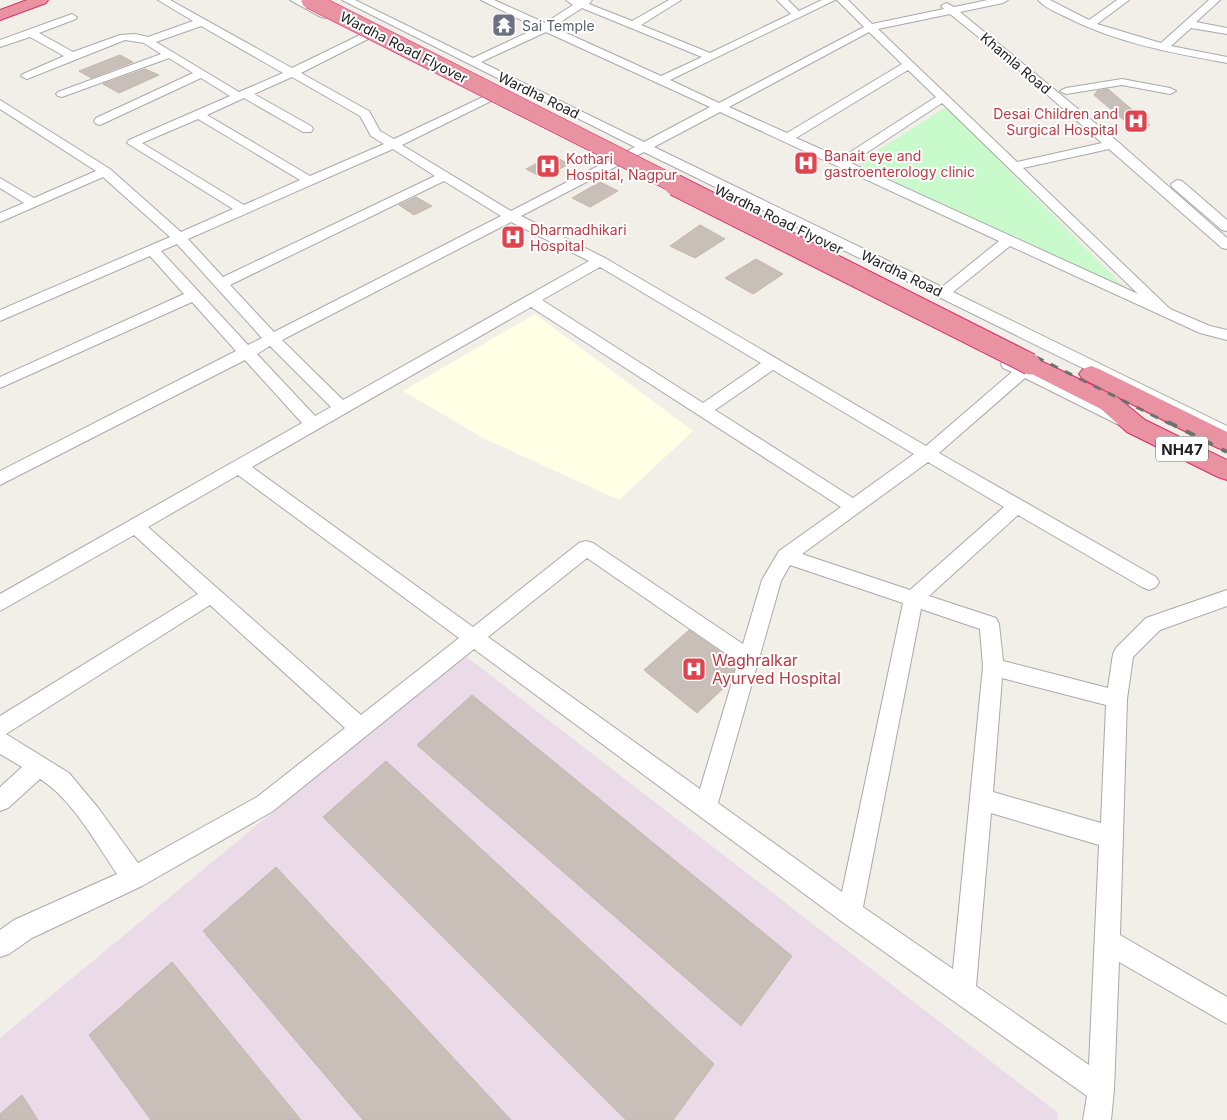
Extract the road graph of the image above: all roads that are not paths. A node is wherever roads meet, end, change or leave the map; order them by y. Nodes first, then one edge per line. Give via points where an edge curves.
1 (16, 0) edge
2 (41, 0) edge
3 (163, 0) edge
4 (295, 0) edge
5 (310, 0) edge
6 (329, 0) edge
7 (347, 0) edge
8 (486, 0) edge
9 (676, 0) edge
10 (782, 0) edge
11 (830, 0) edge
12 (842, 0) edge
13 (939, 0) edge
14 (1003, 0) edge
15 (1042, 0) edge
16 (1124, 0) edge
17 (1215, 0) edge
18 (580, 1) edge
19 (0, 6) edge
20 (956, 6) edge
21 (0, 15) edge
22 (798, 15) junction
23 (72, 17) dead end
24 (201, 22) junction
25 (634, 24) junction
26 (1188, 24) junction
27 (1088, 26) junction
28 (871, 27) junction
29 (545, 28) junction
30 (1227, 30) edge
31 (31, 33) junction
32 (416, 33) joint
33 (366, 36) junction
34 (148, 41) junction
35 (0, 44) edge
36 (1162, 48) junction
37 (170, 54) junction
38 (72, 56) junction
39 (711, 57) junction
40 (1227, 60) edge
41 (474, 62) junction
42 (910, 64) junction
43 (292, 73) junction
44 (201, 74) junction
45 (27, 76) dead end
46 (660, 81) junction
47 (1066, 91) junction
48 (1170, 91) dead end
49 (62, 94) dead end
50 (242, 95) junction
51 (944, 97) junction
52 (489, 98) junction
53 (0, 104) edge
54 (718, 108) junction
55 (198, 114) junction
56 (100, 121) dead end
57 (307, 129) dead end
58 (786, 139) junction
59 (1118, 141) junction
60 (394, 144) junction
61 (643, 147) junction
62 (616, 162) junction
63 (840, 164) junction
64 (1014, 166) junction
65 (105, 172) junction
66 (445, 176) junction
67 (1168, 176) dead end
68 (310, 181) junction
69 (0, 182) edge
70 (33, 203) junction
71 (243, 210) junction
72 (1220, 214) edge
73 (510, 216) junction
74 (0, 218) edge
75 (1196, 218) junction
76 (1227, 227) edge
77 (177, 239) junction
78 (1008, 241) junction
79 (1227, 245) edge
80 (155, 248) junction
81 (600, 261) junction
82 (222, 283) junction
83 (943, 292) junction
84 (194, 295) junction
85 (531, 300) junction
86 (1165, 312) junction
87 (0, 316) edge
88 (1227, 335) edge
89 (270, 340) junction
90 (249, 351) junction
91 (772, 363) junction
92 (1023, 371) junction
93 (0, 383) edge
94 (342, 409) junction
95 (703, 411) junction
96 (312, 424) junction
97 (1136, 426) junction
98 (1227, 433) edge
99 (1227, 442) edge
100 (927, 454) junction
101 (239, 468) junction
102 (1227, 471) edge
103 (0, 479) edge
104 (1017, 506) junction
105 (854, 507) junction
106 (135, 526) junction
107 (786, 556) junction
108 (1149, 582) dead end
109 (211, 594) junction
110 (3, 596) edge
111 (914, 598) junction
112 (1227, 598) edge
113 (472, 637) junction
114 (749, 659) junction
115 (993, 667) junction
116 (1117, 699) junction
117 (0, 727) edge
118 (360, 728) junction
119 (0, 742) edge
120 (39, 766) junction
121 (980, 799) junction
122 (0, 801) edge
123 (706, 807) junction
124 (1111, 837) junction
125 (134, 878) junction
126 (850, 912) junction
127 (1107, 941) junction
128 (0, 945) edge
129 (963, 992) junction
130 (1227, 1011) edge
131 (1101, 1090) junction
132 (1097, 1120) edge

1 - 19 highway
2 - 21 highway
3 - 24 street
4 - 33 street, NH47
5 - 97 highway, Wardha Road Flyover, bridge via 1109,403
6 - 99 highway, Wardha Road Flyover via 580,120
7 - 32 street, NH47
8 - 29 street
9 - 25 street
10 - 22 street
11 - 22 street
12 - 28 street
13 - 20 street, Khamla Road
14 - 20 street
15 - 27 street
16 - 27 street
17 - 26 street
18 - 25 street
18 - 29 street
20 - 28 street
20 - 47 street, Khamla Road
20 - 59 street, Khamla Road via 1022,67
22 - 39 street
23 - 31 street
24 - 34 street
24 - 43 street
25 - 39 street
26 - 30 street
26 - 36 street
27 - 36 street
28 - 42 street
28 - 54 street
29 - 41 street
29 - 46 street
31 - 35 street
31 - 38 street
32 - 41 street, Wardha Road / NH47
33 - 43 street
33 - 52 street, Wardha Road / NH47
34 - 37 street
34 - 38 street via 124,37
36 - 40 street
37 - 44 street
37 - 49 street
38 - 45 street
39 - 46 street
41 - 61 street, Wardha Road / NH47
42 - 51 street
42 - 58 street
43 - 50 street
43 - 60 street via 365,114 375,133
44 - 50 street
44 - 56 street
46 - 54 street
47 - 48 street via 1122,82
47 - 59 street, Khamla Road
50 - 55 street
50 - 57 street
51 - 63 street
51 - 64 street
52 - 60 street
52 - 62 street, Wardha Road / NH47
53 - 65 street
54 - 58 street
54 - 61 street
55 - 68 street
55 - 71 street via 134,143
58 - 63 street
59 - 64 street
59 - 75 street, Khamla Road
60 - 66 street
60 - 68 street
61 - 62 street
61 - 83 street, Wardha Road / NH47
62 - 73 street
62 - 92 street, Wardha Road / NH47
63 - 78 street
64 - 86 street
65 - 70 street
65 - 77 street
66 - 73 street
66 - 82 street
67 - 72 street
68 - 71 street
69 - 70 street
70 - 74 street
71 - 77 street
72 - 75 street
72 - 76 street
73 - 81 street
73 - 89 street
75 - 79 street, Khamla Road
77 - 80 street
77 - 82 street
78 - 83 street
78 - 86 street
80 - 84 street
80 - 87 street
81 - 85 street
81 - 91 street
82 - 89 street
83 - 98 street, Wardha Road / NH47
84 - 90 street
84 - 93 street
85 - 94 street
85 - 95 street
86 - 88 street via 1205,330
89 - 90 street
89 - 94 street
90 - 96 street
90 - 103 street
91 - 95 street
91 - 100 street
92 - 97 street, Wardha Road / NH47
92 - 100 street
94 - 96 street
95 - 105 street
96 - 101 street
97 - 102 highway, Wardha Road / NH47
100 - 104 street
100 - 105 street
101 - 106 street
101 - 113 street
104 - 108 street
104 - 111 street
105 - 107 street
106 - 109 street
106 - 110 street
107 - 111 street
107 - 114 street via 772,580
109 - 117 street
109 - 118 street
111 - 115 street via 989,624
111 - 126 street
112 - 116 street via 1153,624 1123,654
113 - 114 street via 586,548
113 - 118 street
113 - 123 street
114 - 123 street
115 - 116 street
115 - 121 street
116 - 124 street
118 - 125 street via 265,804
119 - 120 street
120 - 122 street
120 - 125 street via 61,780
121 - 124 street
121 - 129 street
123 - 126 street
124 - 127 street
125 - 128 street via 23,929
126 - 129 street
127 - 130 street
127 - 131 street
129 - 131 street
131 - 132 street

